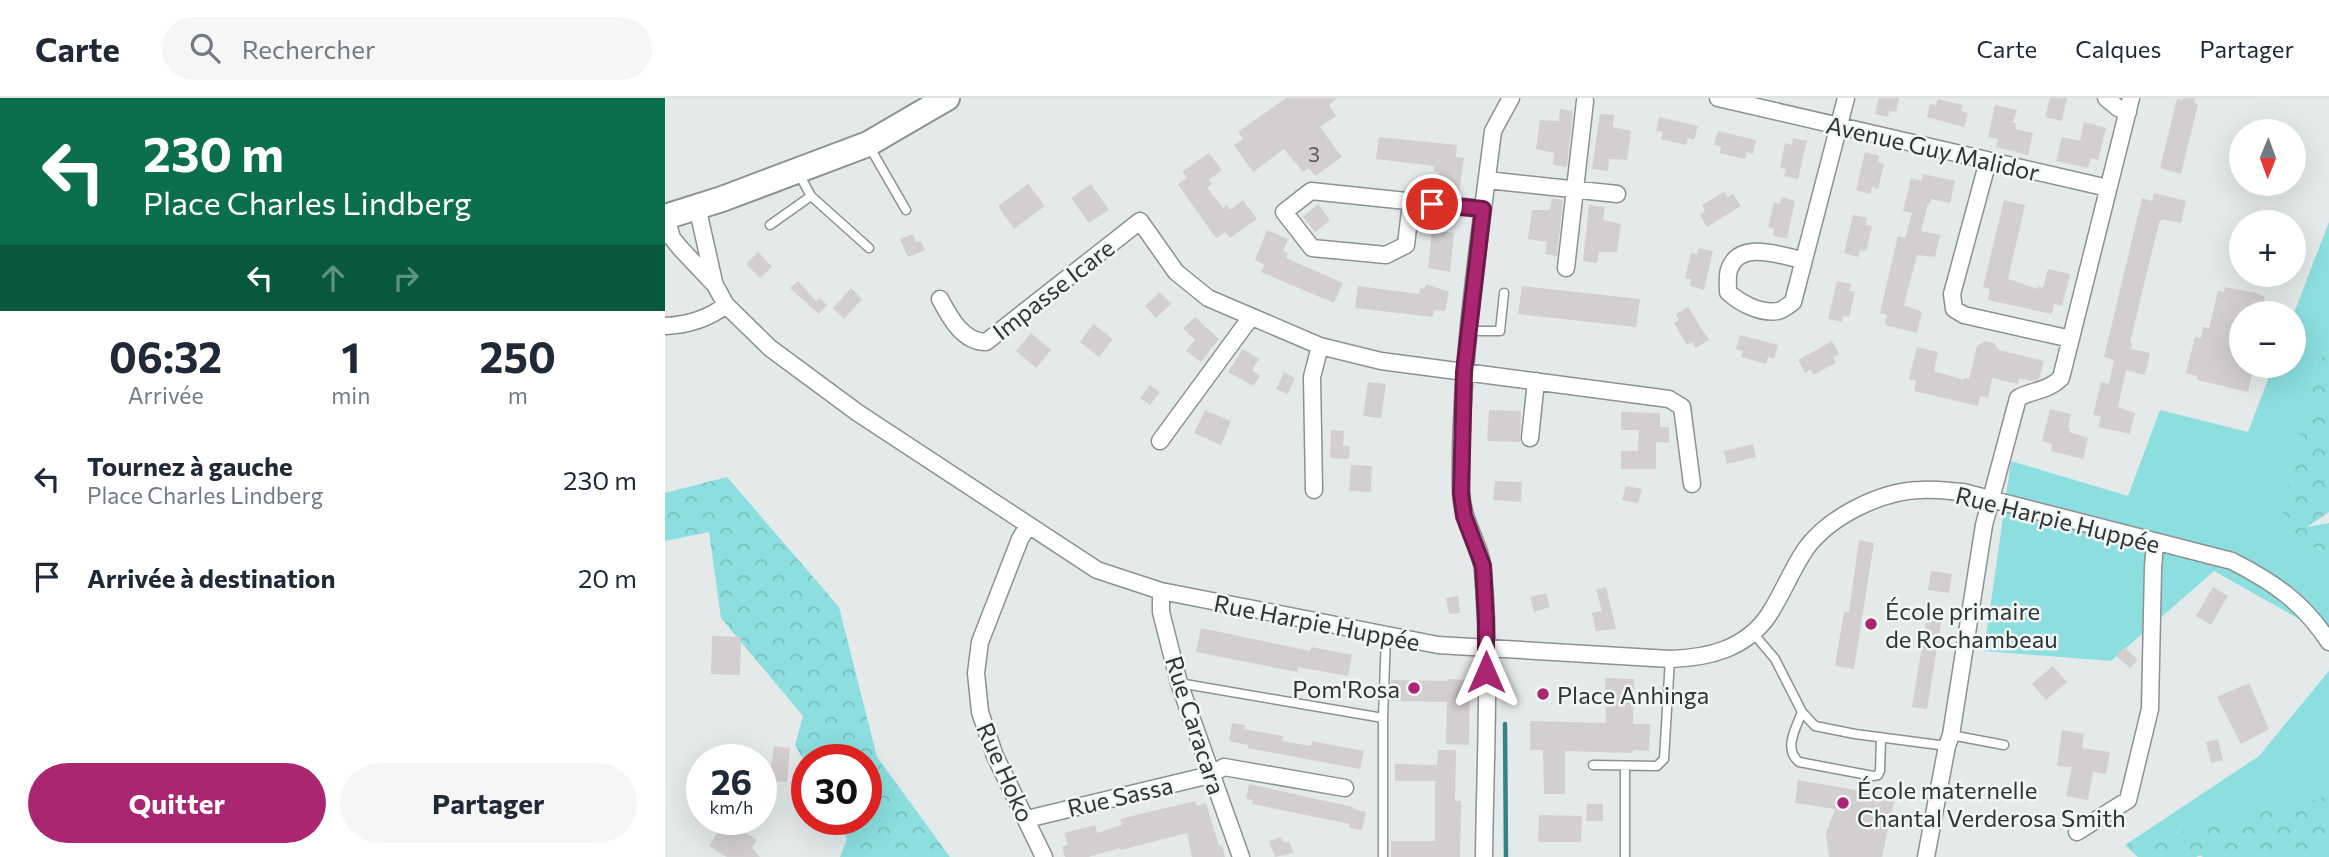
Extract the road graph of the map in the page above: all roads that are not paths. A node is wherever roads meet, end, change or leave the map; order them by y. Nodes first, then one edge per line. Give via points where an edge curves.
1 (947, 98) edge
2 (1511, 98) edge
3 (1718, 98) edge
4 (1846, 98) edge
5 (2106, 98) edge
6 (1584, 101) dead end
7 (2129, 105) edge
8 (1838, 125) junction
9 (868, 144) junction
10 (1988, 161) junction
11 (798, 172) junction
12 (1487, 180) junction
13 (2108, 188) junction
14 (1574, 189) junction
15 (1617, 194) dead end
16 (811, 196) junction
17 (1411, 202) junction
18 (697, 206) junction
19 (1483, 209) junction
20 (906, 211) dead end
21 (665, 217) edge
22 (770, 225) dead end
23 (869, 248) dead end
24 (1803, 260) junction
25 (1566, 268) dead end
26 (715, 285) junction
27 (1504, 293) dead end
28 (940, 299) dead end
29 (726, 305) junction
30 (1251, 317) junction
31 (665, 326) edge
32 (1469, 331) junction
33 (2071, 339) junction
34 (1320, 346) junction
35 (1464, 372) junction
36 (1537, 381) junction
37 (1530, 438) dead end
38 (1160, 441) dead end
39 (1692, 484) dead end
40 (1314, 490) dead end
41 (1989, 499) junction
42 (1028, 526) junction
43 (2155, 542) junction
44 (1161, 592) junction
45 (1753, 633) junction
46 (1386, 635) junction
47 (2329, 642) edge
48 (1486, 649) junction
49 (1670, 659) junction
50 (1179, 683) junction
51 (1802, 712) junction
52 (1383, 718) junction
53 (1881, 737) junction
54 (1949, 741) junction
55 (2004, 745) dead end
56 (1594, 765) dead end
57 (1625, 766) junction
58 (1213, 773) junction
59 (1345, 788) dead end
60 (1027, 819) junction
61 (2077, 832) dead end
62 (1044, 857) edge
63 (1241, 857) edge
64 (1383, 857) edge
65 (1484, 857) edge
66 (1625, 857) edge
67 (1926, 857) edge

1 - 9 main road
2 - 12 street via 1493,131
3 - 8 street, Avenue Guy Malidor
4 - 8 street
5 - 7 street via 2118,108
6 - 14 street
7 - 13 street
8 - 10 street, Avenue Guy Malidor
8 - 24 street
9 - 11 main road
9 - 20 lane
10 - 13 street, Avenue Guy Malidor
10 - 33 street via 1952,294 1954,309
11 - 16 lane
11 - 18 main road
12 - 14 street
12 - 19 street
13 - 33 street
14 - 15 street
14 - 25 street
16 - 22 lane
16 - 23 lane
17 - 17 street via 1406,245 1385,255 1312,248 1284,212 1311,191
17 - 19 street
18 - 21 main road
18 - 26 street, Rue Harpie Huppée
19 - 32 street
21 - 26 street, Rue Harpie Huppée via 672,238
24 - 24 street via 1752,250 1737,256 1728,270 1728,292 1739,303 1779,311 1794,302
26 - 29 street, Rue Harpie Huppée
27 - 32 lane via 1500,331
28 - 30 street, Impasse Icare via 966,336 986,342 1140,221 1176,272 1208,298
29 - 31 street via 711,317
29 - 42 street, Rue Harpie Huppée via 808,378
30 - 34 street
30 - 38 street
32 - 35 street
33 - 41 street via 2061,379 2018,398
34 - 35 street via 1381,361
34 - 40 street via 1312,377
35 - 36 street
35 - 48 street via 1461,493 1464,516 1483,566
36 - 37 street
36 - 39 street via 1669,398 1682,407
41 - 43 street, Rue Harpie Huppée
41 - 45 street, Rue Harpie Huppée via 1918,489 1875,499 1840,517 1806,548 1768,616
41 - 54 street
42 - 44 street, Rue Harpie Huppée via 1097,570
42 - 60 street, Rue Hoko via 980,642 976,673 980,712 995,756
43 - 47 street, Rue Harpie Huppée via 2232,561 2260,576 2290,596
43 - 61 street via 2150,709 2129,800
44 - 46 street, Rue Harpie Huppée
44 - 50 street, Rue Caracara via 1161,612
45 - 49 street, Rue Harpie Huppée via 1726,651 1698,659
45 - 51 lane via 1775,659
46 - 48 street, Rue Harpie Huppée
46 - 52 lane
48 - 49 street, Rue Harpie Huppée
48 - 65 street
49 - 57 lane via 1664,760 1657,766
50 - 52 lane
50 - 58 street, Rue Caracara
51 - 53 lane via 1815,726
51 - 53 lane via 1791,744 1799,762 1878,775
52 - 64 lane
53 - 54 lane
54 - 55 lane
54 - 67 street
56 - 57 lane
57 - 66 lane
58 - 59 street, Rue Sassa via 1224,767
58 - 60 street, Rue Sassa
58 - 63 street, Rue Caracara
60 - 62 street, Rue Hoko

